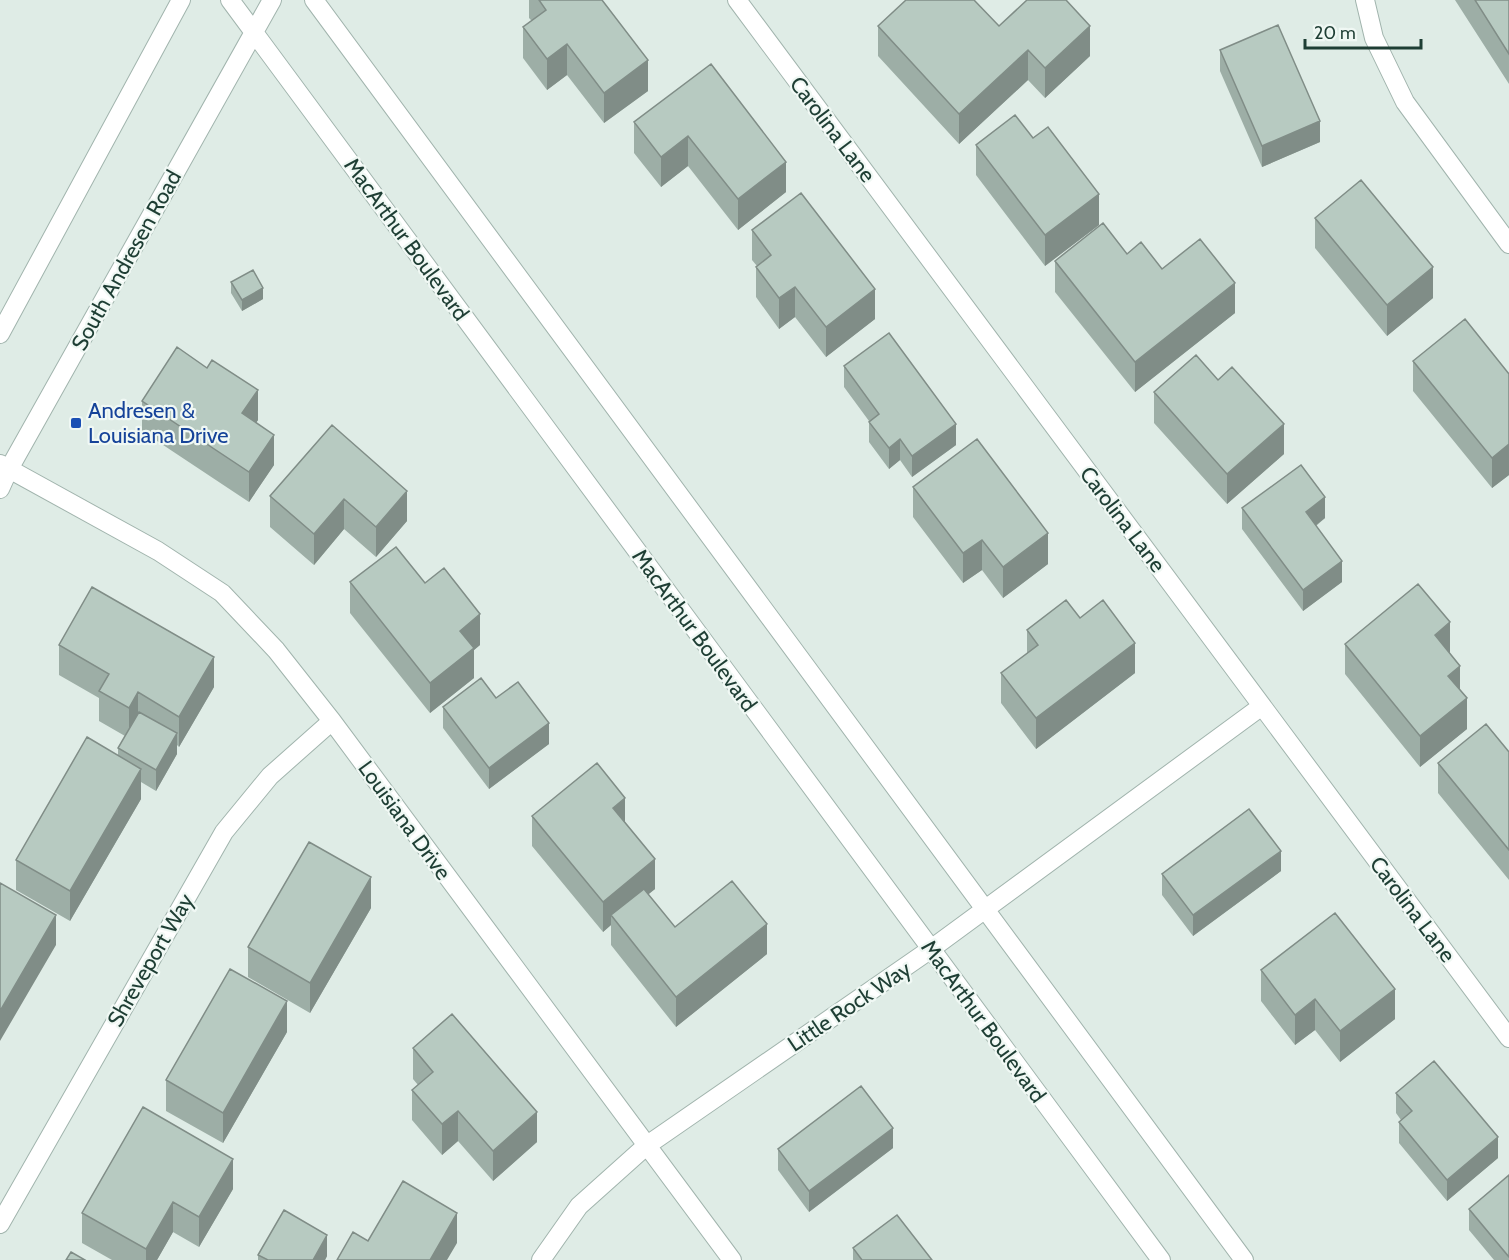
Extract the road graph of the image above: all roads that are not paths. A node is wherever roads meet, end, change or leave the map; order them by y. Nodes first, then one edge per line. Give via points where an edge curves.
1 (181, 0) edge
2 (230, 0) edge
3 (272, 0) edge
4 (314, 0) edge
5 (737, 0) edge
6 (1365, 0) edge
7 (254, 32) junction
8 (1509, 244) edge
9 (0, 334) edge
10 (5, 467) edge
11 (0, 489) edge
12 (1262, 706) junction
13 (332, 721) junction
14 (985, 910) junction
15 (931, 949) junction
16 (1509, 1038) edge
17 (646, 1146) junction
18 (0, 1224) edge
19 (542, 1260) edge
20 (732, 1260) edge
21 (1161, 1260) edge
22 (1244, 1260) edge

1 - 9 street
2 - 7 street, MacArthur Boulevard
3 - 7 street, South Andresen Road
4 - 14 street
5 - 12 street, Carolina Lane
6 - 8 street via 1374,38 1405,102
7 - 10 street, South Andresen Road
7 - 15 street, MacArthur Boulevard
10 - 11 street, South Andresen Road
10 - 13 street, Louisiana Drive via 158,551 222,593 276,650
12 - 14 street, Little Rock Way
12 - 16 street, Carolina Lane
13 - 17 street, Louisiana Drive
13 - 18 street, Shreveport Way via 270,776 224,832
14 - 15 street, Little Rock Way
14 - 22 street
15 - 17 street, Little Rock Way
15 - 21 street, MacArthur Boulevard
17 - 19 street, Little Rock Way via 579,1206
17 - 20 street, Louisiana Drive

